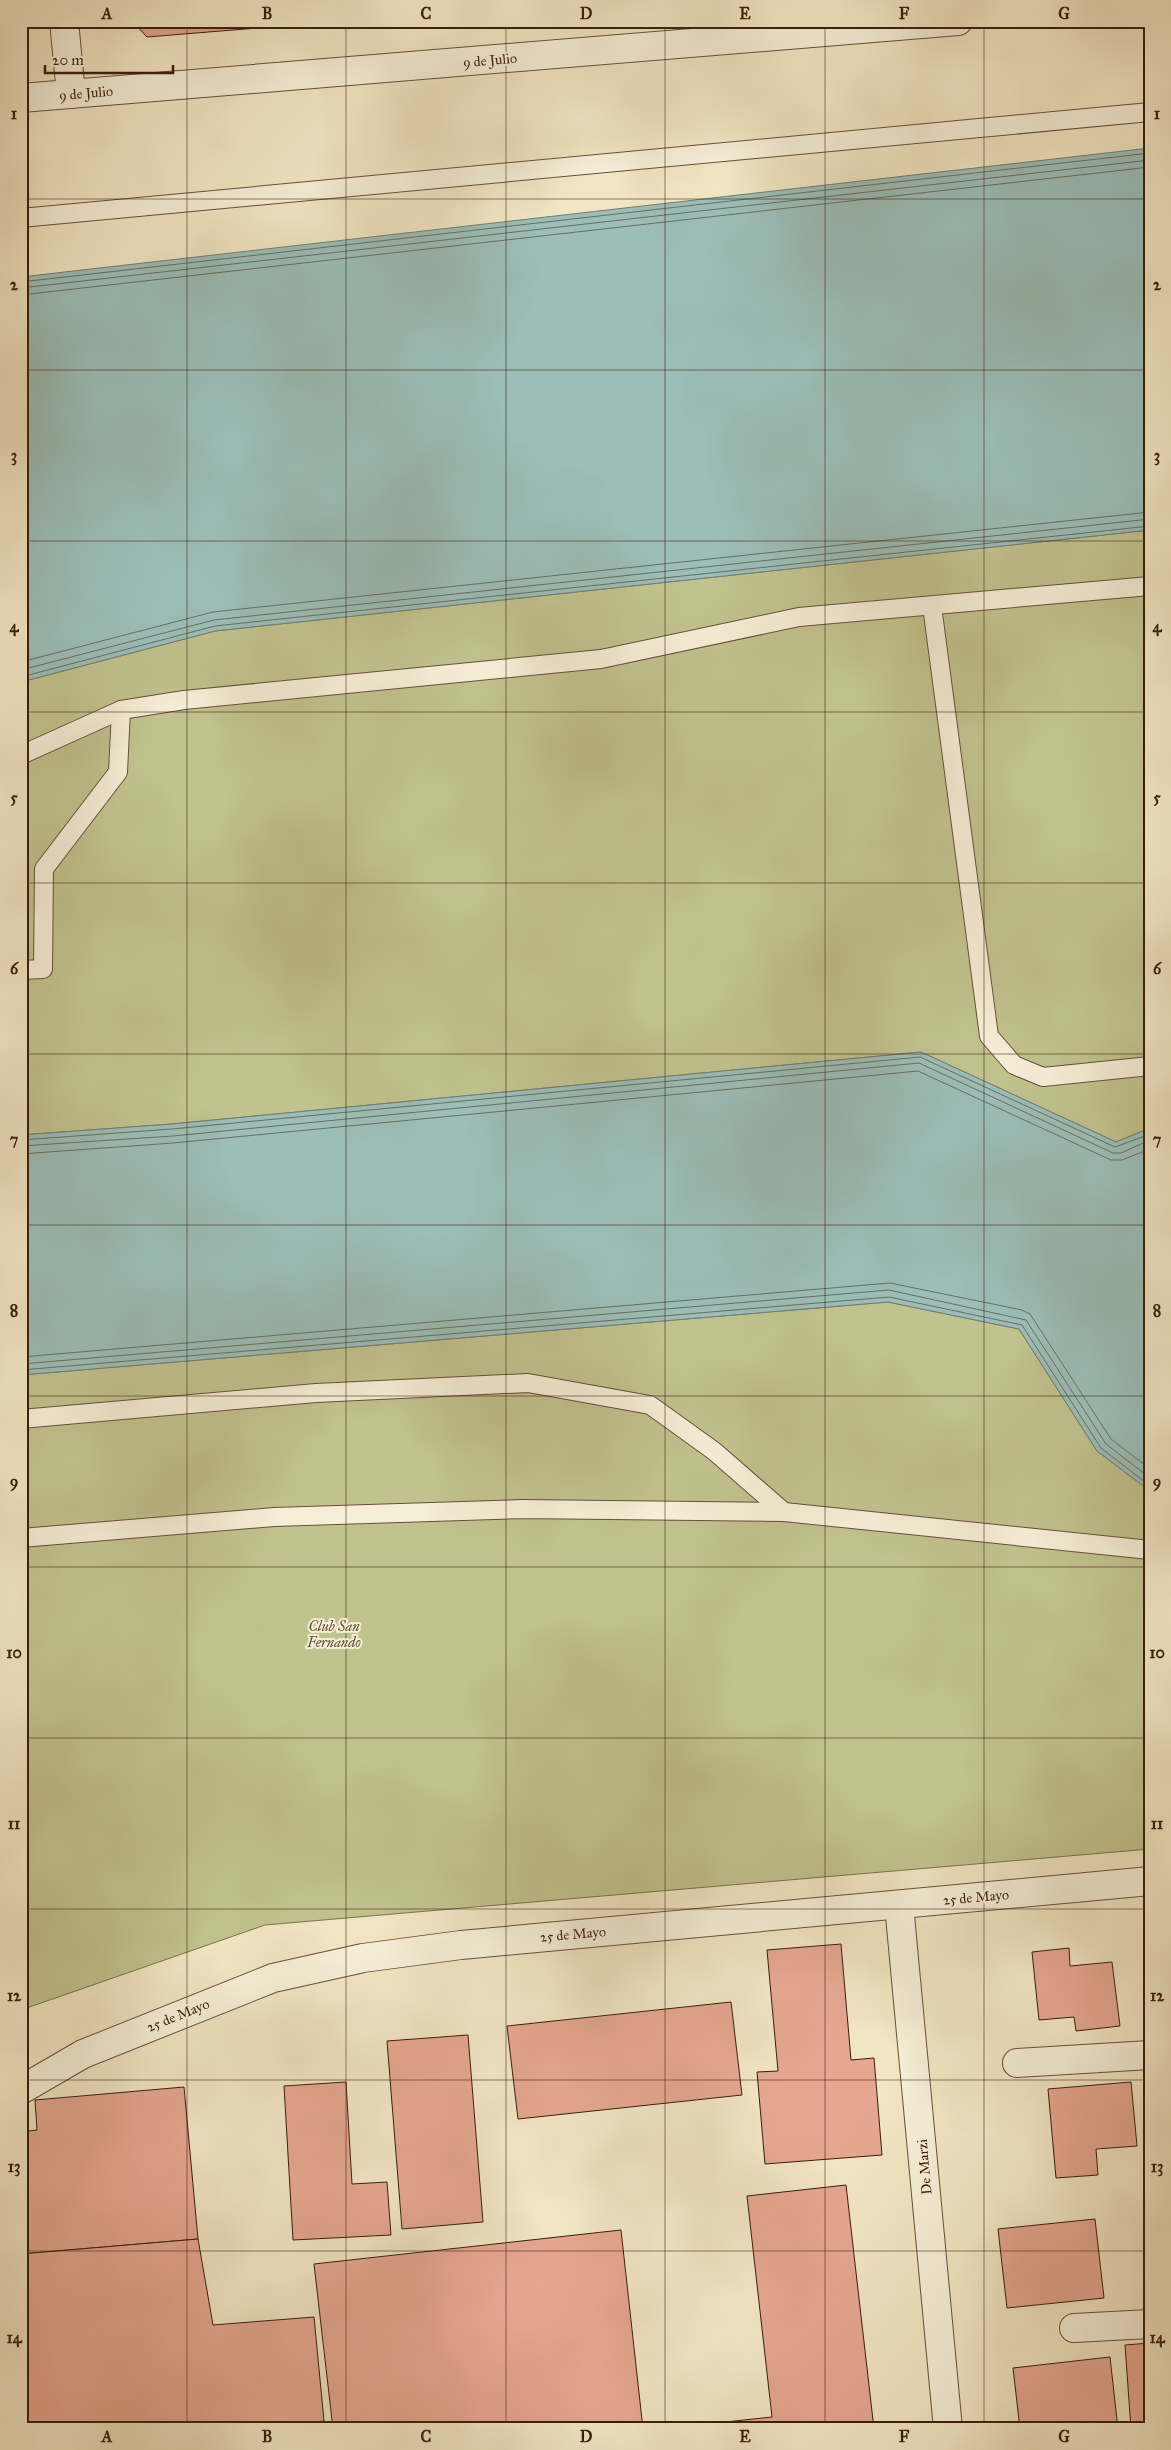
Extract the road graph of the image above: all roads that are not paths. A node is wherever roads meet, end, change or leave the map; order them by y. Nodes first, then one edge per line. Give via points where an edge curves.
1 (64, 21) edge
2 (958, 21) edge
3 (695, 32) edge
4 (71, 94) junction
5 (21, 98) edge
6 (1150, 112) edge
7 (21, 218) edge
8 (1150, 586) edge
9 (932, 606) junction
10 (121, 710) junction
11 (21, 755) edge
12 (21, 970) edge
13 (1150, 1066) edge
14 (21, 1419) edge
15 (784, 1512) junction
16 (21, 1538) edge
17 (1150, 1550) edge
18 (1150, 1881) edge
19 (899, 1905) junction
20 (1150, 2055) edge
21 (1017, 2063) dead end
22 (21, 2090) edge
23 (1150, 2324) edge
24 (1074, 2328) dead end
25 (948, 2429) edge

1 - 4 street
2 - 3 street, 9 de Julio
3 - 4 street, 9 de Julio
4 - 5 street, 9 de Julio
6 - 7 lane
8 - 9 lane
9 - 10 lane via 799,617 601,659 184,700
9 - 13 lane via 989,1036 1014,1065 1043,1077
10 - 11 lane
10 - 12 lane via 118,772 44,869 43,969
14 - 15 lane via 316,1394 528,1383 650,1405 714,1451
15 - 16 lane via 522,1510 284,1516
15 - 17 lane
18 - 19 street, 25 de Mayo
19 - 22 street, 25 de Mayo via 460,1944 363,1958 273,1978 83,2054
19 - 25 street, De Marzi
20 - 21 street
23 - 24 street

